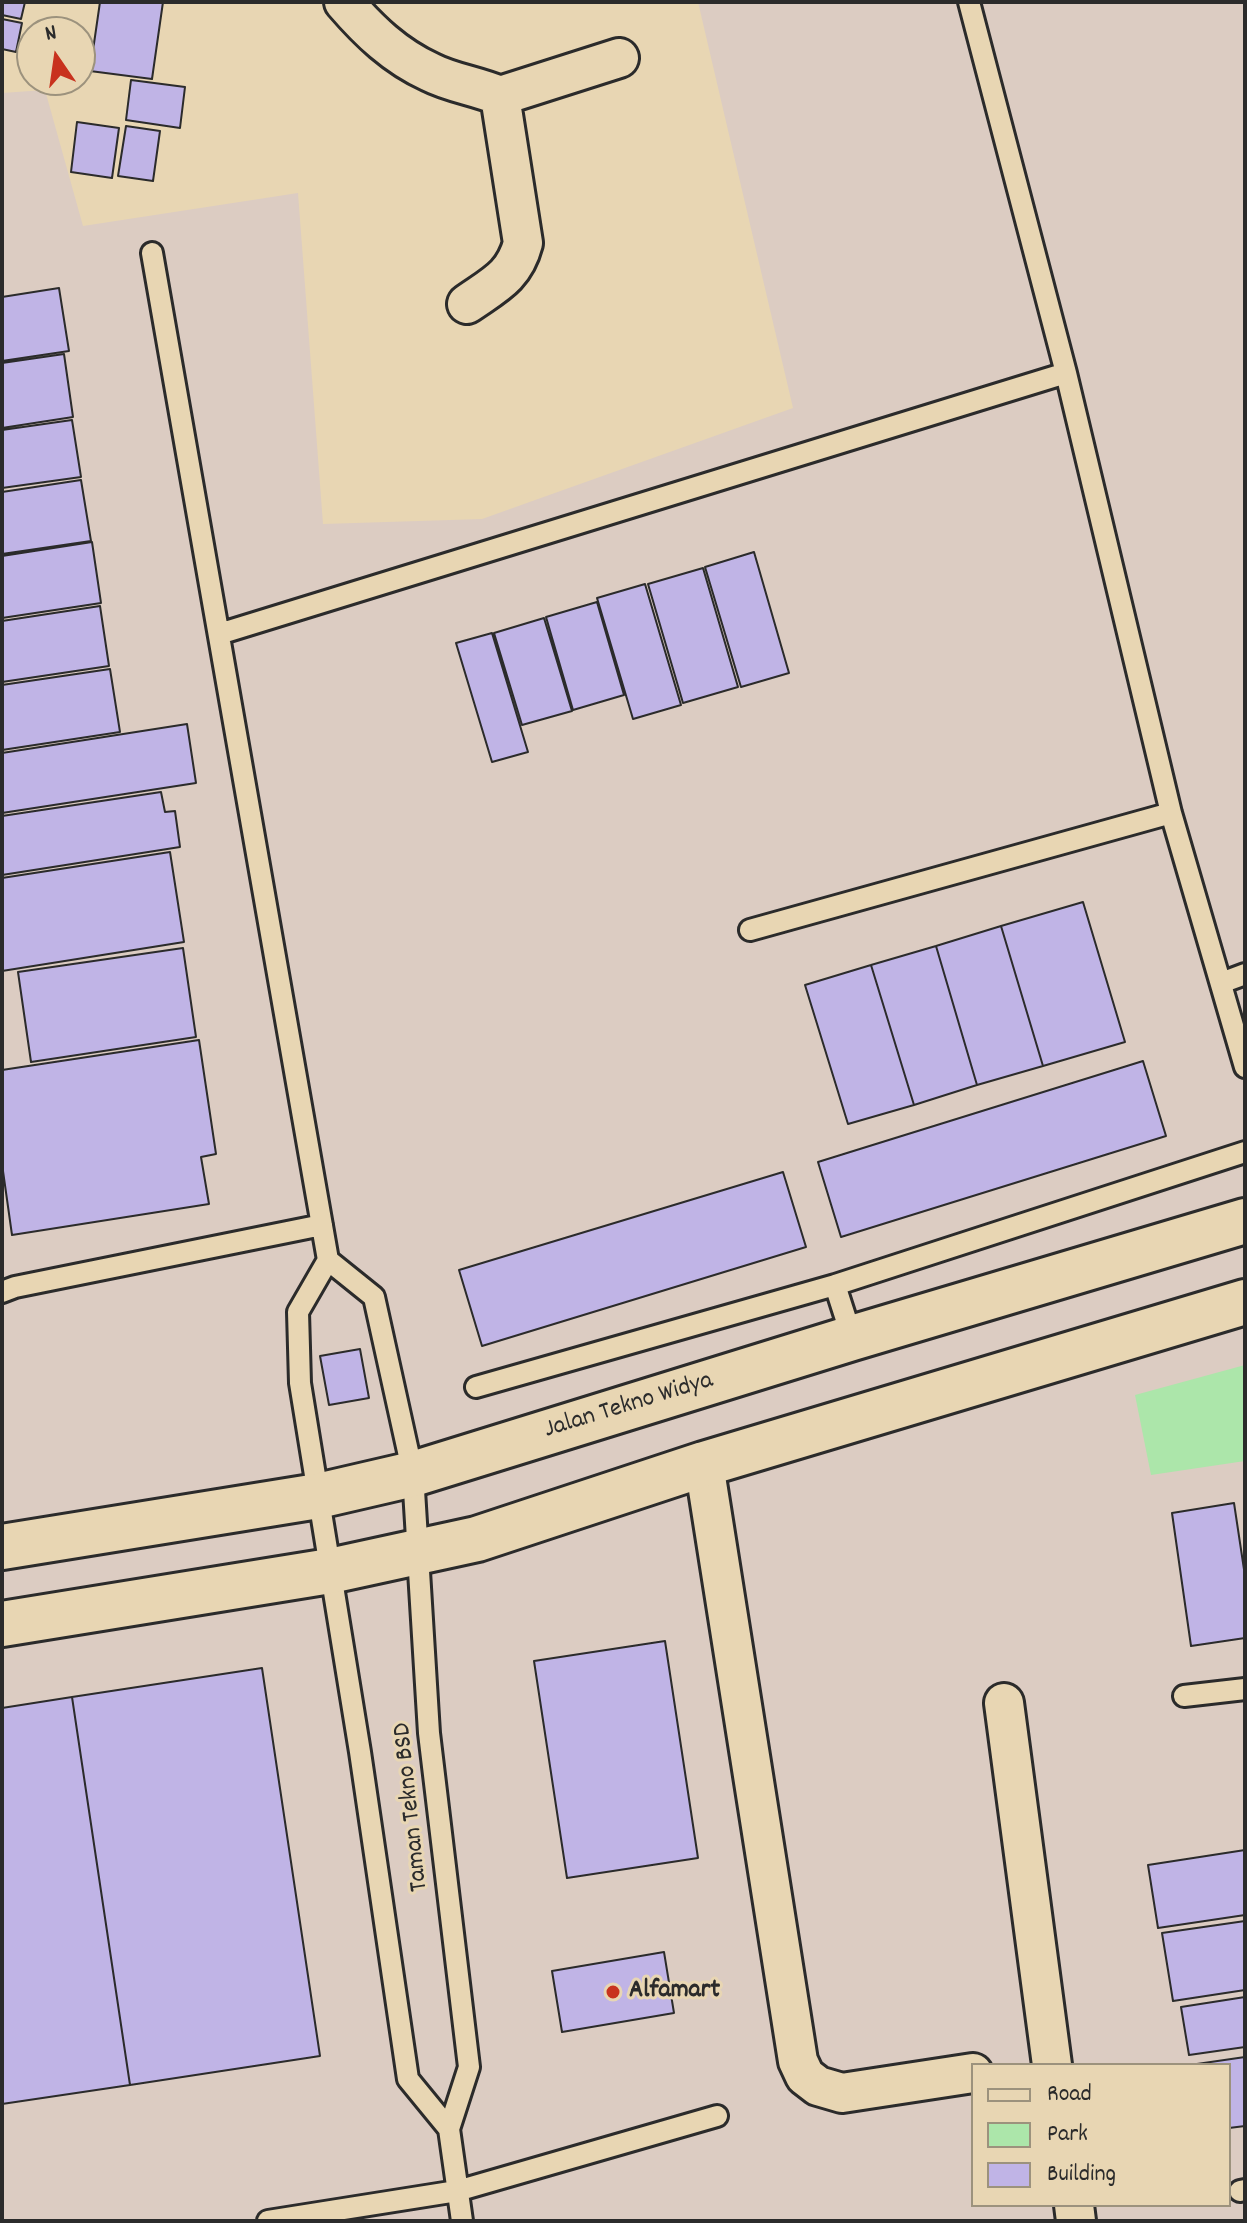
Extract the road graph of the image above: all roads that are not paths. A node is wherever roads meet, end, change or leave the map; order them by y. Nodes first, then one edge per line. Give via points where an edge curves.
1 (344, 2) edge
2 (969, 2) edge
3 (619, 58) dead end
4 (500, 96) junction
5 (152, 253) dead end
6 (467, 304) dead end
7 (1066, 373) junction
8 (219, 634) junction
9 (1171, 813) junction
10 (750, 930) dead end
11 (1245, 974) edge
12 (1221, 983) junction
13 (1245, 1067) edge
14 (1245, 1152) edge
15 (1245, 1221) edge
16 (322, 1225) junction
17 (328, 1260) junction
18 (835, 1285) junction
19 (2, 1292) edge
20 (1245, 1302) edge
21 (852, 1338) junction
22 (476, 1387) dead end
23 (704, 1464) junction
24 (413, 1474) junction
25 (318, 1496) junction
26 (2, 1547) edge
27 (418, 1553) junction
28 (330, 1571) junction
29 (2, 1624) edge
30 (1245, 1689) edge
31 (1184, 1696) dead end
32 (1004, 1703) dead end
33 (1042, 2063) edge
34 (971, 2073) edge
35 (717, 2116) dead end
36 (449, 2129) junction
37 (457, 2191) junction
38 (268, 2221) edge
39 (462, 2221) edge

1 - 4 street via 392,51 432,74
2 - 7 lane
3 - 4 street
4 - 6 street via 523,243 518,262
5 - 8 lane
7 - 8 lane
7 - 9 lane
8 - 16 lane
9 - 10 lane
9 - 12 lane
11 - 12 lane
12 - 13 lane
14 - 18 lane
15 - 21 main road, Jalan Tekno Widya
16 - 17 lane
16 - 19 lane
17 - 24 lane, Taman Tekno BSD via 374,1297
17 - 25 lane, Taman Tekno BSD via 298,1312 300,1383
18 - 21 lane
18 - 22 lane
20 - 23 main road
21 - 24 main road, Jalan Tekno Widya
23 - 27 main road via 477,1539
23 - 34 street via 798,2061 818,2086 842,2093
24 - 25 main road, Jalan Tekno Widya
24 - 27 lane, Taman Tekno BSD
25 - 26 main road, Jalan Tekno Widya
25 - 28 lane, Taman Tekno BSD
27 - 28 main road
27 - 36 lane, Taman Tekno BSD via 429,1733 469,2067
28 - 29 main road
28 - 36 lane, Taman Tekno BSD via 408,2079
30 - 31 lane
32 - 33 street
35 - 37 lane
36 - 37 lane, Taman Tekno BSD
37 - 38 lane
37 - 39 lane, Taman Tekno BSD

